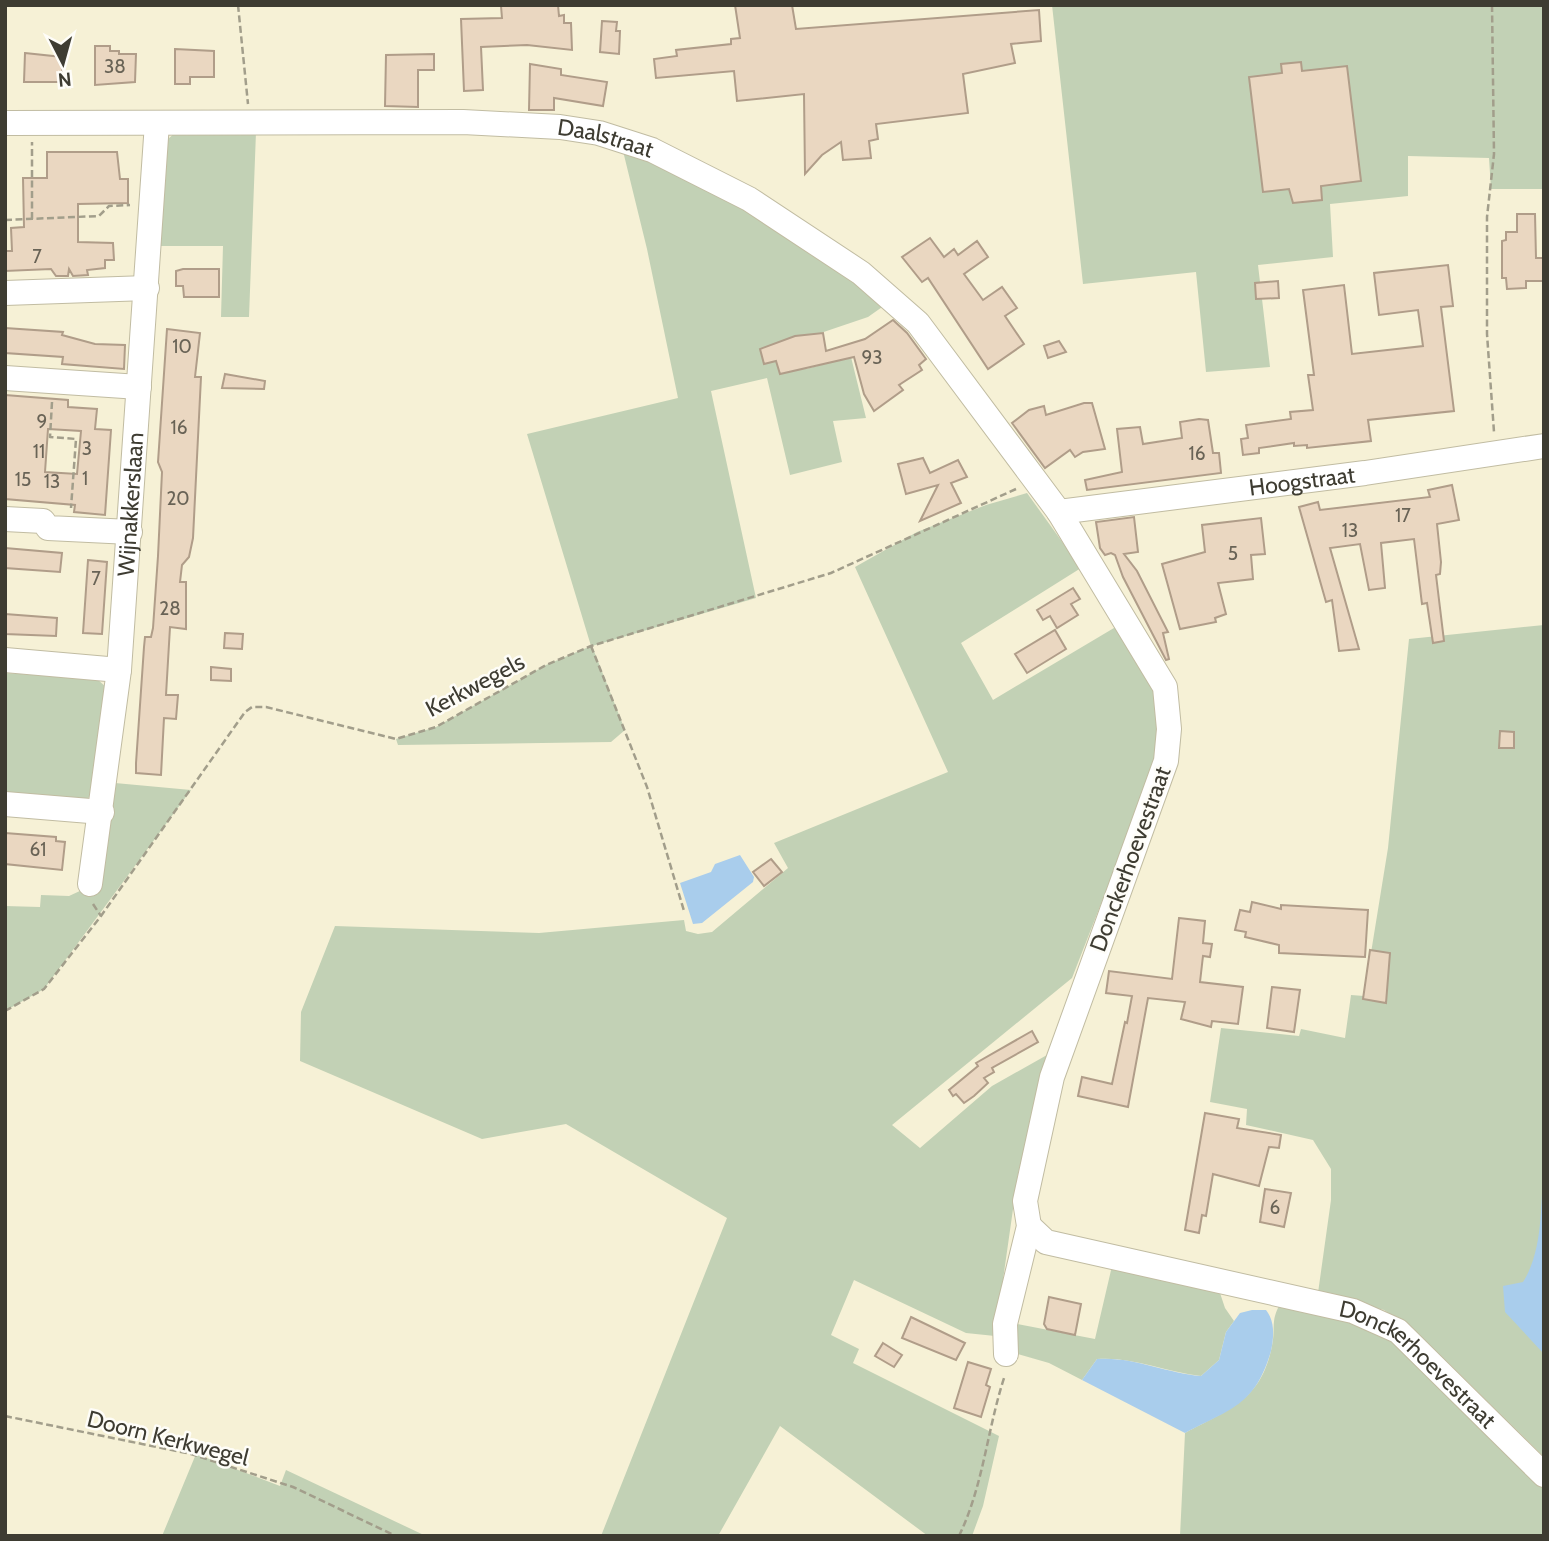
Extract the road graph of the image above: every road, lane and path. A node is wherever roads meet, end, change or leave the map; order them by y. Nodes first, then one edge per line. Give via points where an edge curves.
1 (238, 5) edge
2 (1492, 5) edge
3 (250, 121) junction
4 (5, 123) edge
5 (32, 123) junction
6 (158, 123) junction
7 (153, 205) junction
8 (32, 219) junction
9 (5, 220) edge
10 (146, 288) junction
11 (5, 293) edge
12 (5, 378) edge
13 (53, 381) junction
14 (139, 387) junction
15 (1544, 446) edge
16 (1495, 453) junction
17 (1035, 480) junction
18 (1059, 512) junction
19 (5, 519) edge
20 (58, 528) junction
21 (130, 532) junction
22 (591, 646) junction
23 (5, 660) edge
24 (119, 670) junction
25 (5, 804) edge
26 (102, 812) junction
27 (90, 884) dead end
28 (684, 911) dead end
29 (5, 1011) edge
30 (1029, 1226) junction
31 (1006, 1354) joint
32 (5, 1416) edge
33 (1544, 1475) edge
34 (397, 1536) edge
35 (959, 1536) edge

1 - 3 path
2 - 16 path via 1494,154 1487,217 1487,334
3 - 6 street, Daalstraat
3 - 17 street, Daalstraat via 463,121 559,127 599,133 652,150 749,199 889,295 918,323
4 - 5 street, Daalstraat
5 - 6 street, Daalstraat
5 - 8 path
6 - 7 street, Wijnakkerslaan
7 - 8 path via 109,206 99,216
7 - 10 street, Wijnakkerslaan
8 - 9 path
10 - 11 street
10 - 14 street, Wijnakkerslaan
12 - 13 street
13 - 14 street
13 - 20 path via 50,437 76,439
14 - 21 street, Wijnakkerslaan
15 - 16 street, Hoogstraat
16 - 18 street, Hoogstraat
17 - 18 street, Daalstraat
17 - 22 path, Kerkwegels via 831,573
18 - 30 street, Donckerhoevestraat via 1165,687 1170,729 1166,761 1052,1077 1024,1201
19 - 20 street via 43,521
20 - 21 street
21 - 24 street, Wijnakkerslaan
22 - 28 path via 660,825
22 - 29 path, Kerkwegels via 546,665 436,727 396,739 252,707 44,989
23 - 24 street
24 - 26 street, Wijnakkerslaan
25 - 26 street
26 - 27 street, Wijnakkerslaan
30 - 31 street, Donckerhoevestraat via 1004,1324
30 - 33 street, Donckerhoevestraat via 1046,1242 1353,1311 1398,1331
31 - 35 path via 976,1500
32 - 34 path, Doorn Kerkwegel via 191,1454 293,1488

